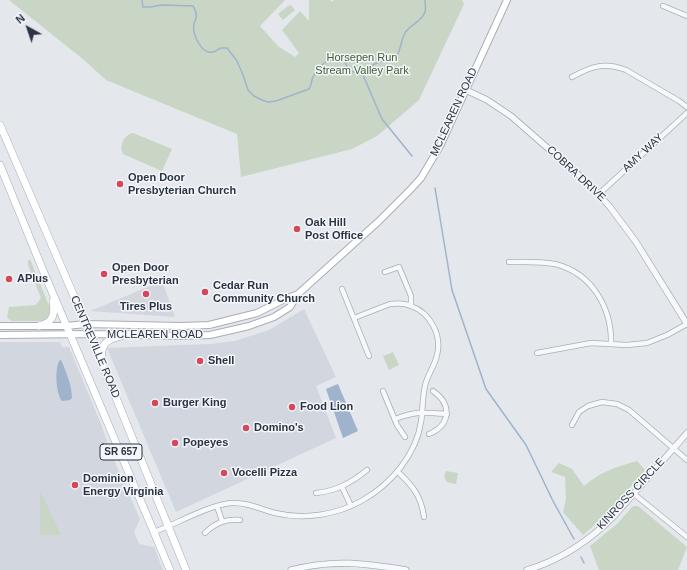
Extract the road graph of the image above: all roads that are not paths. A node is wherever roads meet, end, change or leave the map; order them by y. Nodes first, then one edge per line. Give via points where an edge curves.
1 (507, 0) edge
2 (663, 6) dead end
3 (687, 16) edge
4 (572, 77) dead end
5 (466, 90) junction
6 (687, 107) edge
7 (687, 113) edge
8 (0, 126) edge
9 (0, 165) edge
10 (599, 194) junction
11 (509, 262) dead end
12 (385, 272) dead end
13 (51, 289) junction
14 (342, 289) dead end
15 (298, 294) junction
16 (411, 306) junction
17 (354, 318) junction
18 (86, 324) junction
19 (687, 324) edge
20 (0, 326) edge
21 (40, 326) junction
22 (66, 326) junction
23 (70, 334) junction
24 (89, 334) junction
25 (132, 334) junction
26 (0, 335) edge
27 (610, 344) junction
28 (537, 353) dead end
29 (369, 356) dead end
30 (103, 366) junction
31 (383, 391) dead end
32 (433, 391) dead end
33 (423, 412) junction
34 (447, 414) junction
35 (395, 419) junction
36 (572, 425) dead end
37 (687, 432) edge
38 (430, 434) dead end
39 (405, 437) dead end
40 (673, 448) junction
41 (687, 460) edge
42 (366, 470) dead end
43 (398, 472) junction
44 (342, 486) junction
45 (316, 493) dead end
46 (634, 494) junction
47 (217, 506) junction
48 (351, 506) junction
49 (424, 517) dead end
50 (240, 520) dead end
51 (222, 521) junction
52 (169, 526) junction
53 (154, 532) junction
54 (205, 533) dead end
55 (687, 537) edge
56 (170, 570) edge
57 (186, 570) edge
58 (291, 570) edge
59 (402, 570) edge
60 (530, 570) edge

1 - 5 main road, MCLEAREN ROAD
2 - 3 street
4 - 6 street via 595,66 619,67
5 - 10 street, COBRA DRIVE via 511,116
5 - 15 main road, MCLEAREN ROAD via 440,146 416,184
7 - 10 street, AMY WAY
8 - 18 main road, CENTREVILLE ROAD / SR 657
9 - 13 main road, CENTREVILLE ROAD / SR 657
10 - 19 street, COBRA DRIVE via 636,242
11 - 27 street via 556,264 581,277 595,290 605,307 610,325
12 - 16 street via 399,267 411,296
13 - 21 main road via 53,317
13 - 22 main road, CENTREVILLE ROAD / SR 657
14 - 17 street
15 - 18 main road, MCLEAREN ROAD via 246,317 209,325
15 - 25 main road, MCLEAREN ROAD via 290,307 274,317 222,333 197,336
16 - 17 street via 390,304
16 - 33 street via 430,321 438,337 437,356 424,386
17 - 29 street
18 - 22 main road, MCLEAREN ROAD
18 - 24 main road, CENTREVILLE ROAD / SR 657
19 - 27 street via 647,343
20 - 21 main road, MCLEAREN ROAD
21 - 22 main road, MCLEAREN ROAD
22 - 23 main road, CENTREVILLE ROAD / SR 657
23 - 24 main road, MCLEAREN ROAD
23 - 26 main road, MCLEAREN ROAD
23 - 53 main road, CENTREVILLE ROAD / SR 657
24 - 25 main road, MCLEAREN ROAD
24 - 30 main road, CENTREVILLE ROAD / SR 657
25 - 30 main road via 119,336 104,344 101,354
27 - 28 street via 578,344
30 - 52 main road, CENTREVILLE ROAD / SR 657
31 - 35 street
32 - 34 street via 444,402
33 - 34 street
33 - 35 street via 410,413
33 - 43 street via 417,437
34 - 38 street via 440,428
35 - 39 street
36 - 40 street via 579,412 588,406 602,402 617,404 629,410
37 - 40 street, KINROSS CIRCLE
40 - 41 street
40 - 46 street, KINROSS CIRCLE
42 - 44 street
43 - 48 street via 373,494
43 - 49 street via 416,492
44 - 45 street
44 - 48 street
46 - 55 street
46 - 60 street, KINROSS CIRCLE via 587,540 564,555
47 - 48 street via 230,503 244,504 276,513 301,516 326,514
47 - 51 street
47 - 52 street
50 - 51 street
51 - 54 street
52 - 53 street
52 - 57 main road, CENTREVILLE ROAD / SR 657
53 - 56 main road, CENTREVILLE ROAD / SR 657
58 - 59 street via 319,564 351,562

